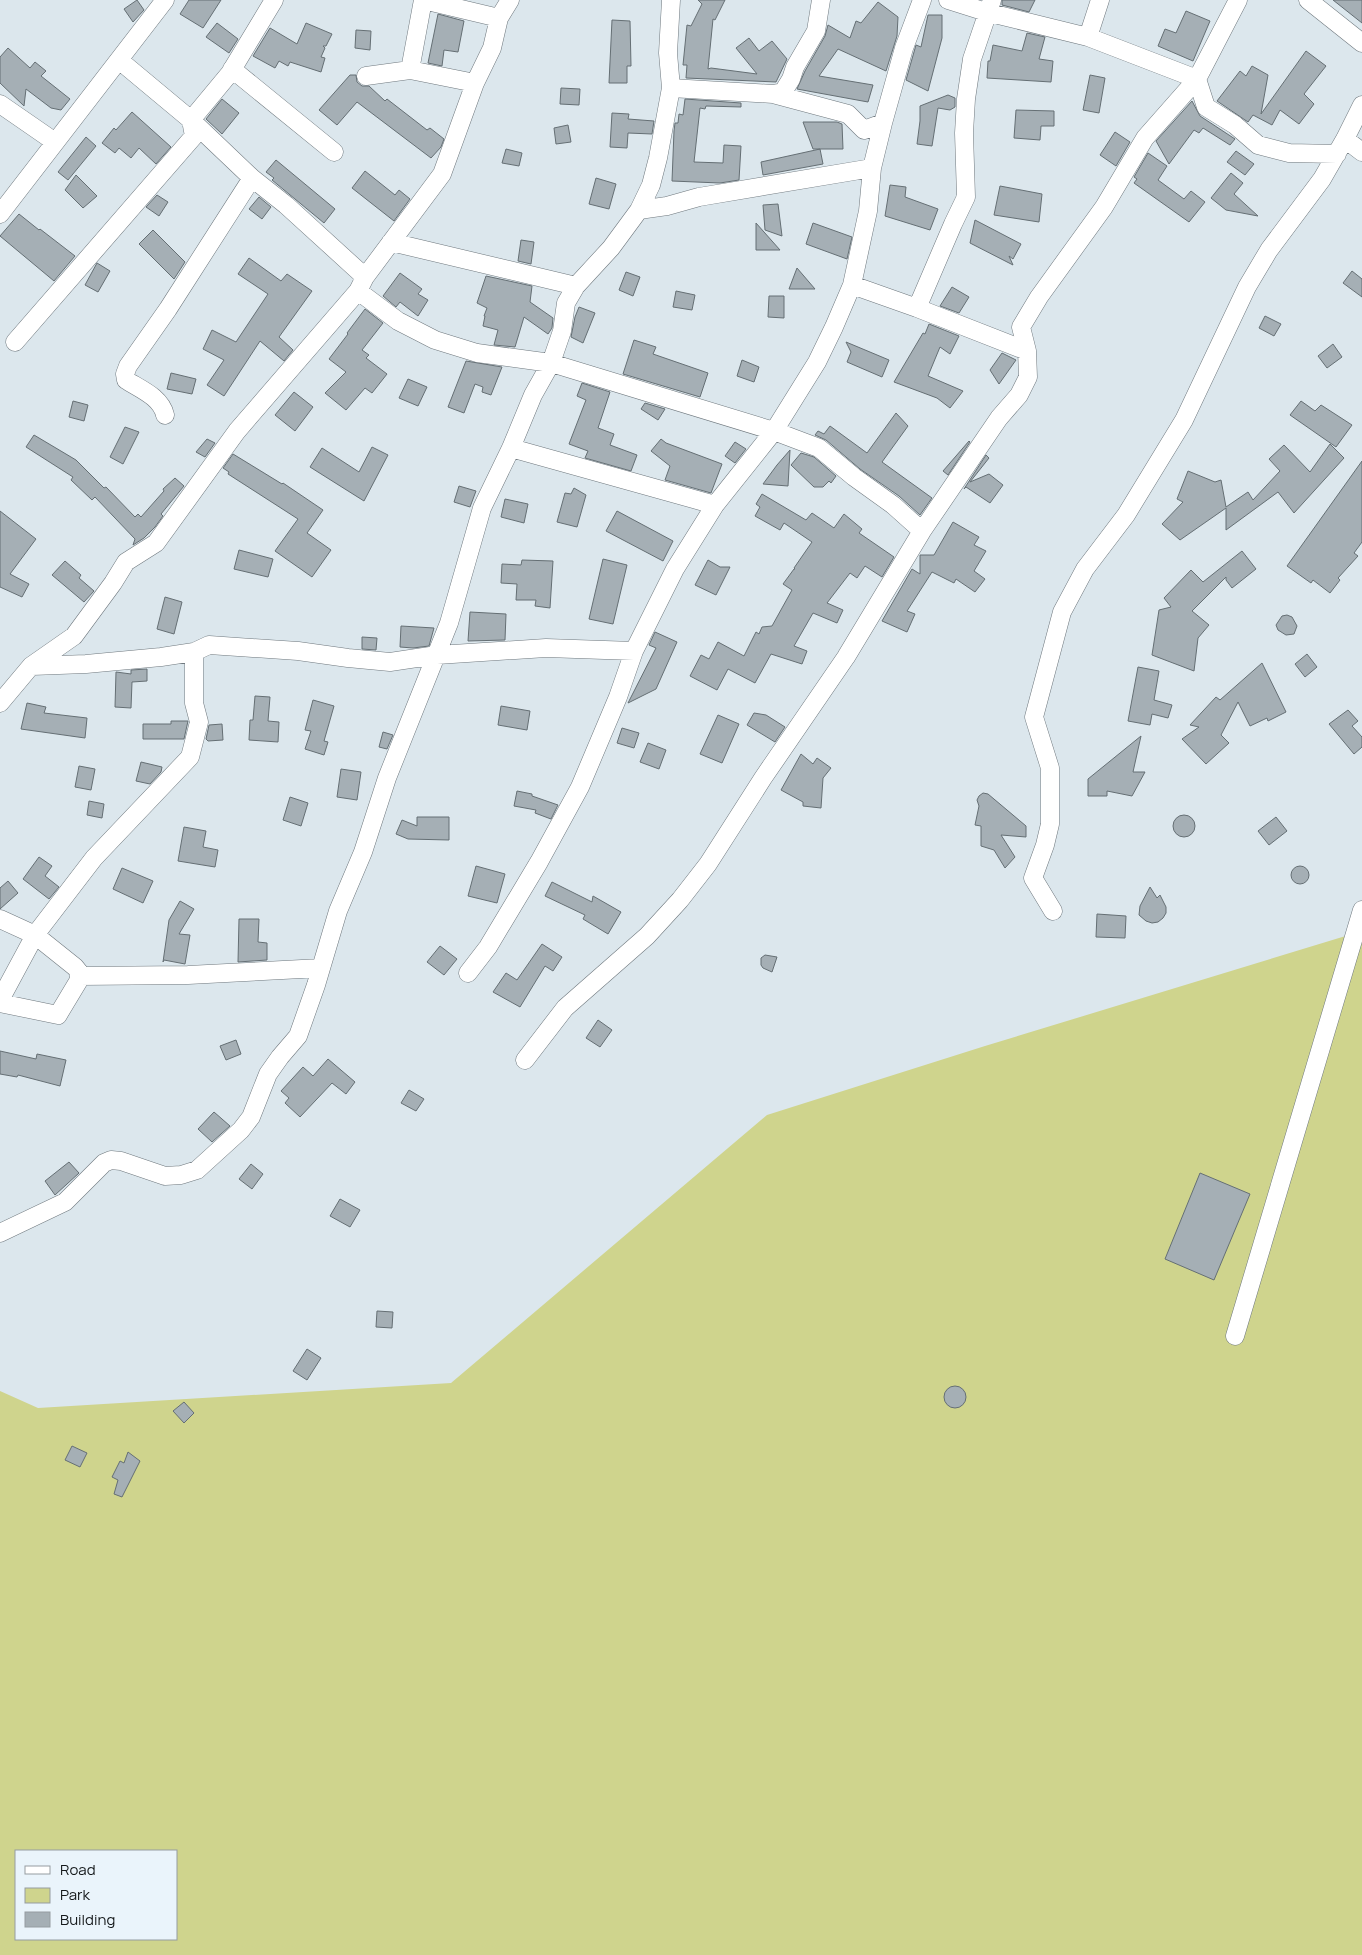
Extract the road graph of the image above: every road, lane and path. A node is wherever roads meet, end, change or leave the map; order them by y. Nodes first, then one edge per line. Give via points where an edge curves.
1 (165, 0) edge
2 (274, 0) edge
3 (423, 0) edge
4 (510, 0) edge
5 (671, 0) edge
6 (821, 0) edge
7 (922, 0) edge
8 (948, 0) edge
9 (1100, 0) edge
10 (1238, 0) edge
11 (1308, 0) edge
12 (989, 6) edge
13 (499, 18) junction
14 (1088, 37) junction
15 (1362, 43) edge
16 (119, 60) junction
17 (232, 69) junction
18 (410, 70) junction
19 (366, 76) dead end
20 (1197, 79) junction
21 (475, 83) junction
22 (671, 88) junction
23 (773, 94) junction
24 (0, 104) edge
25 (1362, 105) edge
26 (192, 120) junction
27 (883, 123) junction
28 (55, 142) junction
29 (1341, 146) junction
30 (334, 152) dead end
31 (1362, 152) edge
32 (872, 168) junction
33 (252, 178) junction
34 (6, 196) edge
35 (639, 210) junction
36 (0, 214) edge
37 (391, 242) junction
38 (362, 284) junction
39 (852, 285) junction
40 (576, 286) junction
41 (917, 308) junction
42 (15, 342) dead end
43 (1027, 351) junction
44 (551, 363) junction
45 (165, 415) dead end
46 (774, 431) junction
47 (511, 448) junction
48 (714, 505) junction
49 (922, 531) junction
50 (634, 651) junction
51 (194, 652) junction
52 (437, 655) junction
53 (31, 666) junction
54 (0, 703) edge
55 (1362, 910) edge
56 (1053, 912) dead end
57 (0, 919) edge
58 (35, 935) junction
59 (320, 968) junction
60 (468, 973) dead end
61 (79, 976) junction
62 (0, 1002) edge
63 (525, 1060) dead end
64 (0, 1233) edge
65 (1235, 1336) dead end

1 - 16 street
2 - 17 street
3 - 13 street
3 - 18 street
4 - 13 street
5 - 22 street via 668,53
6 - 23 street via 816,31 786,88
7 - 27 street via 904,48
8 - 12 street
9 - 14 street
10 - 20 street
11 - 15 street
12 - 14 street
12 - 41 street via 972,59 966,99 966,197
13 - 21 street via 492,48
14 - 20 street
16 - 26 street
16 - 28 street
17 - 26 street
17 - 30 street
18 - 19 street
18 - 21 street
20 - 29 street via 1206,107 1258,145 1289,153
20 - 43 street via 1145,138 1104,207 1021,327
21 - 37 street via 442,174
22 - 23 street
22 - 35 street via 651,185
23 - 27 street via 848,114 864,130
24 - 28 street
25 - 29 street
26 - 33 street
26 - 42 street via 194,136
27 - 32 street
28 - 34 street
29 - 31 street
29 - 56 street via 1322,179 1269,250 1247,287 1184,420 1126,515 1085,569 1062,612 1034,717 1050,768 1050,824 1046,846 1033,878
32 - 35 street
32 - 39 street via 868,211
33 - 38 street via 286,204
33 - 45 street via 125,374 126,380 152,396
34 - 36 street
35 - 40 street via 612,248
37 - 38 street
37 - 40 street
38 - 44 street via 398,320 435,340 477,353
38 - 53 street via 237,431 156,543 126,562 74,636
39 - 41 street
39 - 46 street via 817,362
40 - 44 street via 566,303 562,331
41 - 43 street
43 - 49 street via 1028,377 1019,395 999,418
44 - 46 street
44 - 47 street via 533,395
46 - 48 street
46 - 49 street via 819,448
47 - 48 street
47 - 52 street via 482,508
48 - 50 street via 675,569
49 - 63 street via 846,657 702,872 647,936 566,1008
50 - 52 street via 546,648
50 - 60 street via 580,787 488,947
51 - 52 street via 208,645 390,662
51 - 53 street via 125,661
51 - 58 street via 194,703 199,722 190,756 94,858
52 - 59 street via 387,778
53 - 54 street
55 - 65 street
57 - 58 street
58 - 61 street via 75,967
58 - 62 street
59 - 61 street via 188,975
59 - 64 street via 298,1036 268,1074 251,1117 198,1170 165,1176 111,1160 104,1163 66,1202
61 - 62 street via 58,1015

